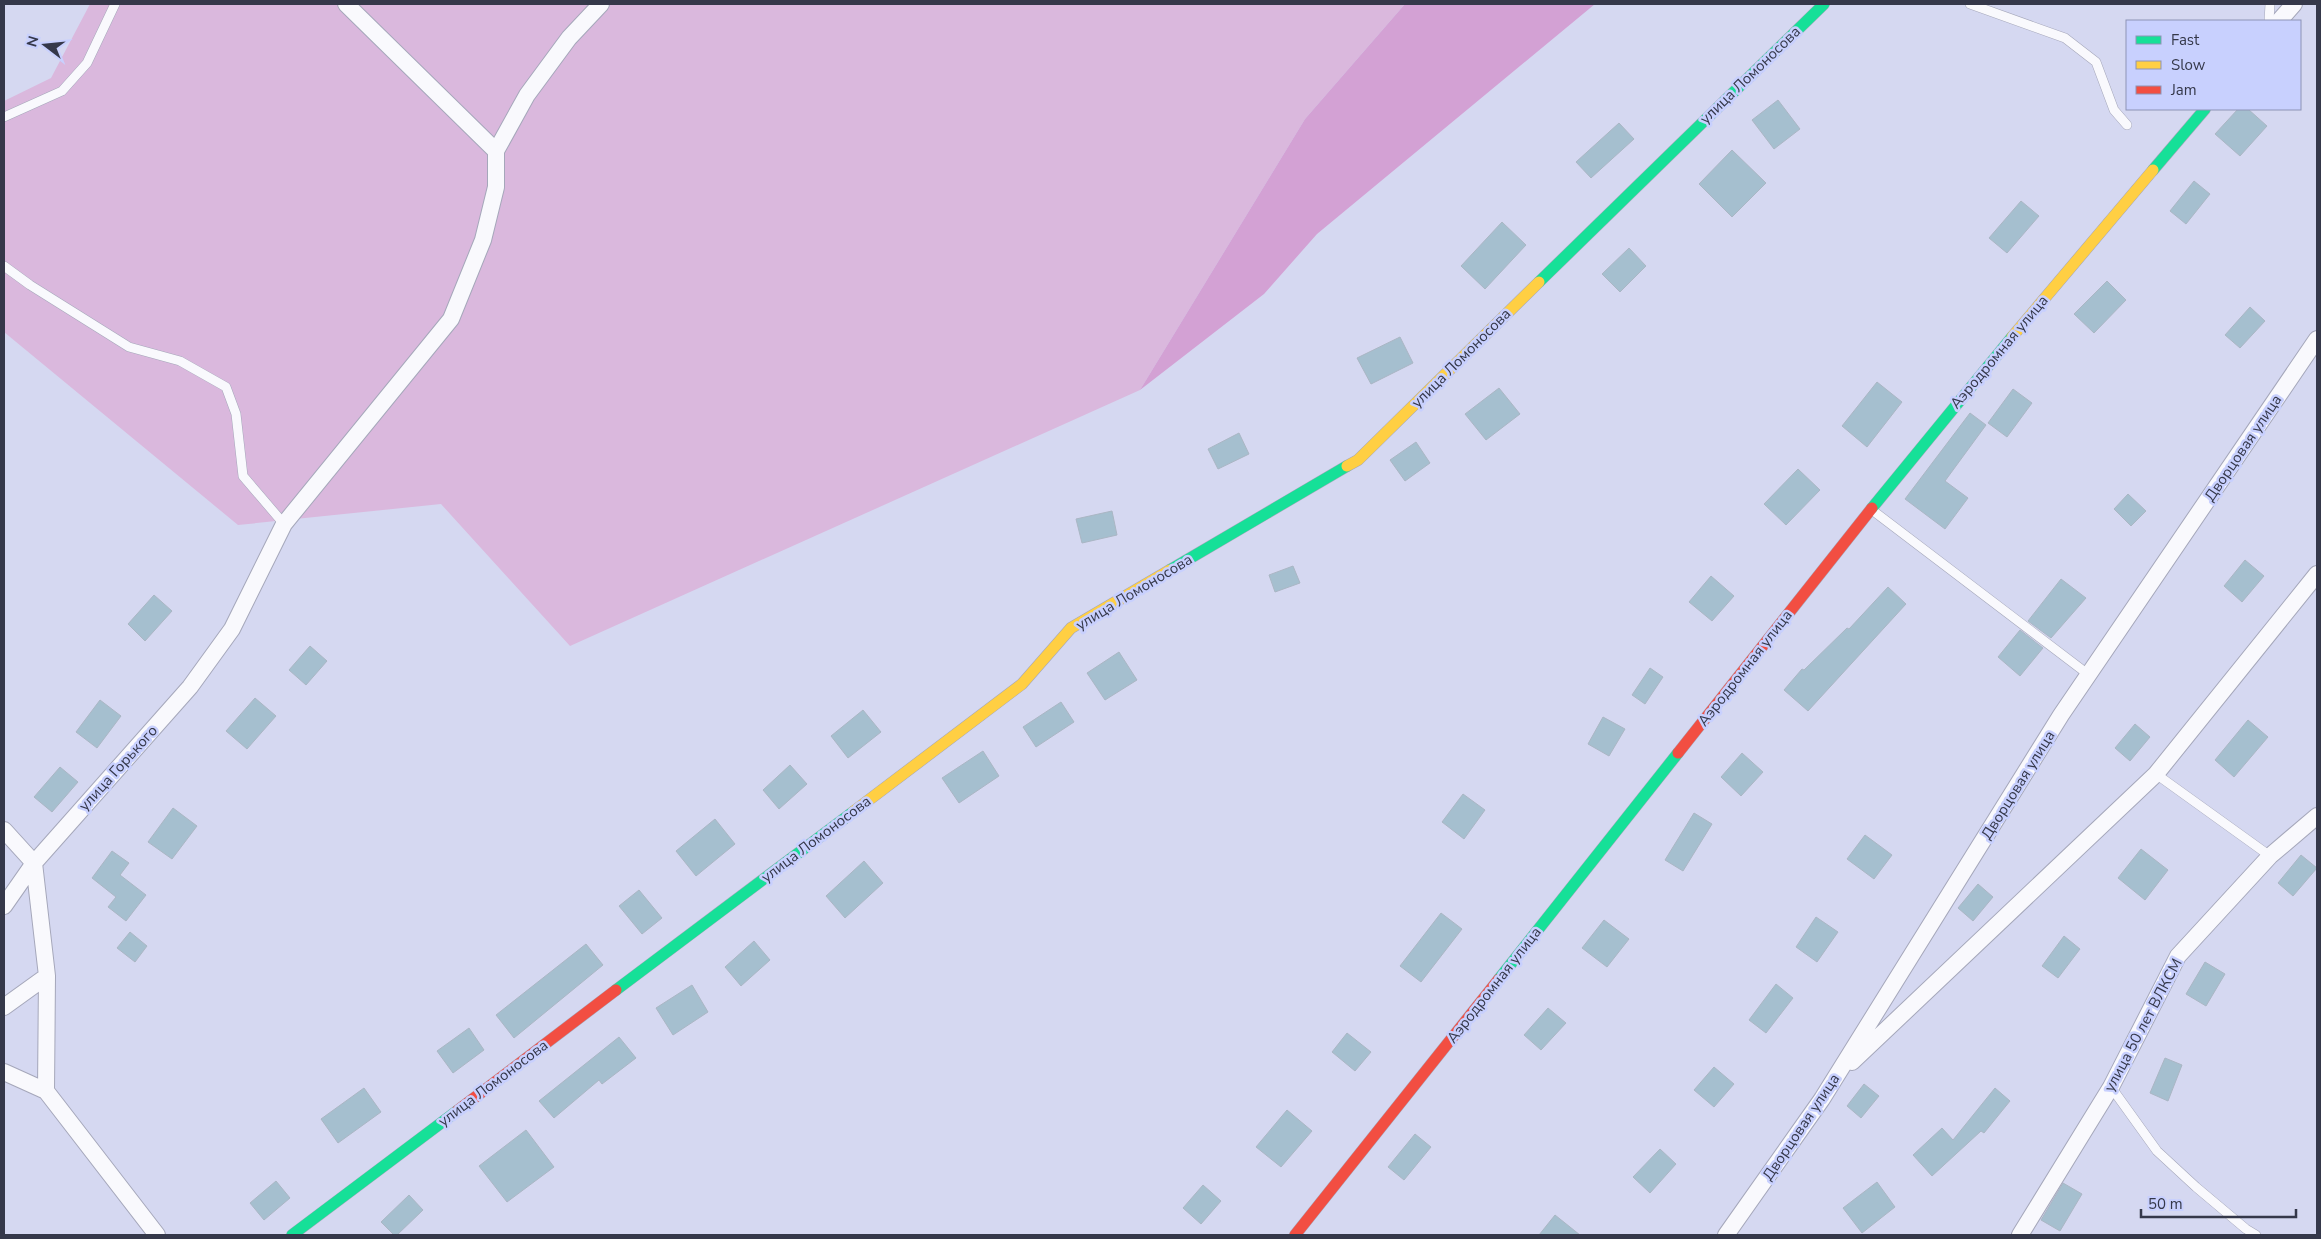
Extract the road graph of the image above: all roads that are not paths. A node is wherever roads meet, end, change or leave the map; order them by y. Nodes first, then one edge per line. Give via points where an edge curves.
1 (115, 4) edge
2 (346, 4) edge
3 (601, 4) edge
4 (1824, 4) edge
5 (1970, 4) edge
6 (2270, 4) edge
7 (2294, 4) edge
8 (2269, 20) edge
9 (2280, 20) edge
10 (2204, 110) edge
11 (4, 117) edge
12 (2127, 125) dead end
13 (496, 150) junction
14 (4, 266) edge
15 (2317, 339) edge
16 (1871, 510) junction
17 (284, 524) junction
18 (2317, 574) edge
19 (2089, 675) junction
20 (2156, 774) junction
21 (2317, 816) edge
22 (4, 830) edge
23 (2270, 856) junction
24 (34, 863) junction
25 (4, 906) edge
26 (47, 976) junction
27 (4, 1007) edge
28 (4, 1072) edge
29 (1835, 1078) junction
30 (2111, 1087) junction
31 (46, 1091) junction
32 (157, 1235) edge
33 (292, 1235) edge
34 (1295, 1235) edge
35 (1726, 1235) edge
36 (2020, 1235) edge
37 (2256, 1235) edge

1 - 11 lane via 87,63 62,91
2 - 13 street
3 - 13 street via 569,38 527,95
4 - 33 street, улица Ломоносова via 1358,460 1071,628 1022,684
5 - 12 lane via 2065,38 2096,62 2114,110
6 - 8 lane
7 - 9 street
10 - 16 street, Аэродромная улица via 1964,393
13 - 17 street, улица Горького via 496,187 483,240 451,319
14 - 17 lane via 129,347 180,361 226,387 236,414 243,476
15 - 19 street, Дворцовая улица
16 - 19 lane
16 - 34 street, Аэродромная улица
17 - 24 street, улица Горького via 232,629 190,687
18 - 20 street
19 - 29 street, Дворцовая улица
20 - 23 lane
20 - 29 street
21 - 23 street, улица 50 лет ВЛКСМ
22 - 24 street
23 - 30 street, улица 50 лет ВЛКСМ via 2178,956
24 - 25 street, улица Горького
24 - 26 street
26 - 27 street
26 - 31 street
28 - 31 street
29 - 35 street, Дворцовая улица
30 - 36 street, улица 50 лет ВЛКСМ
30 - 37 lane via 2157,1151
31 - 32 street

